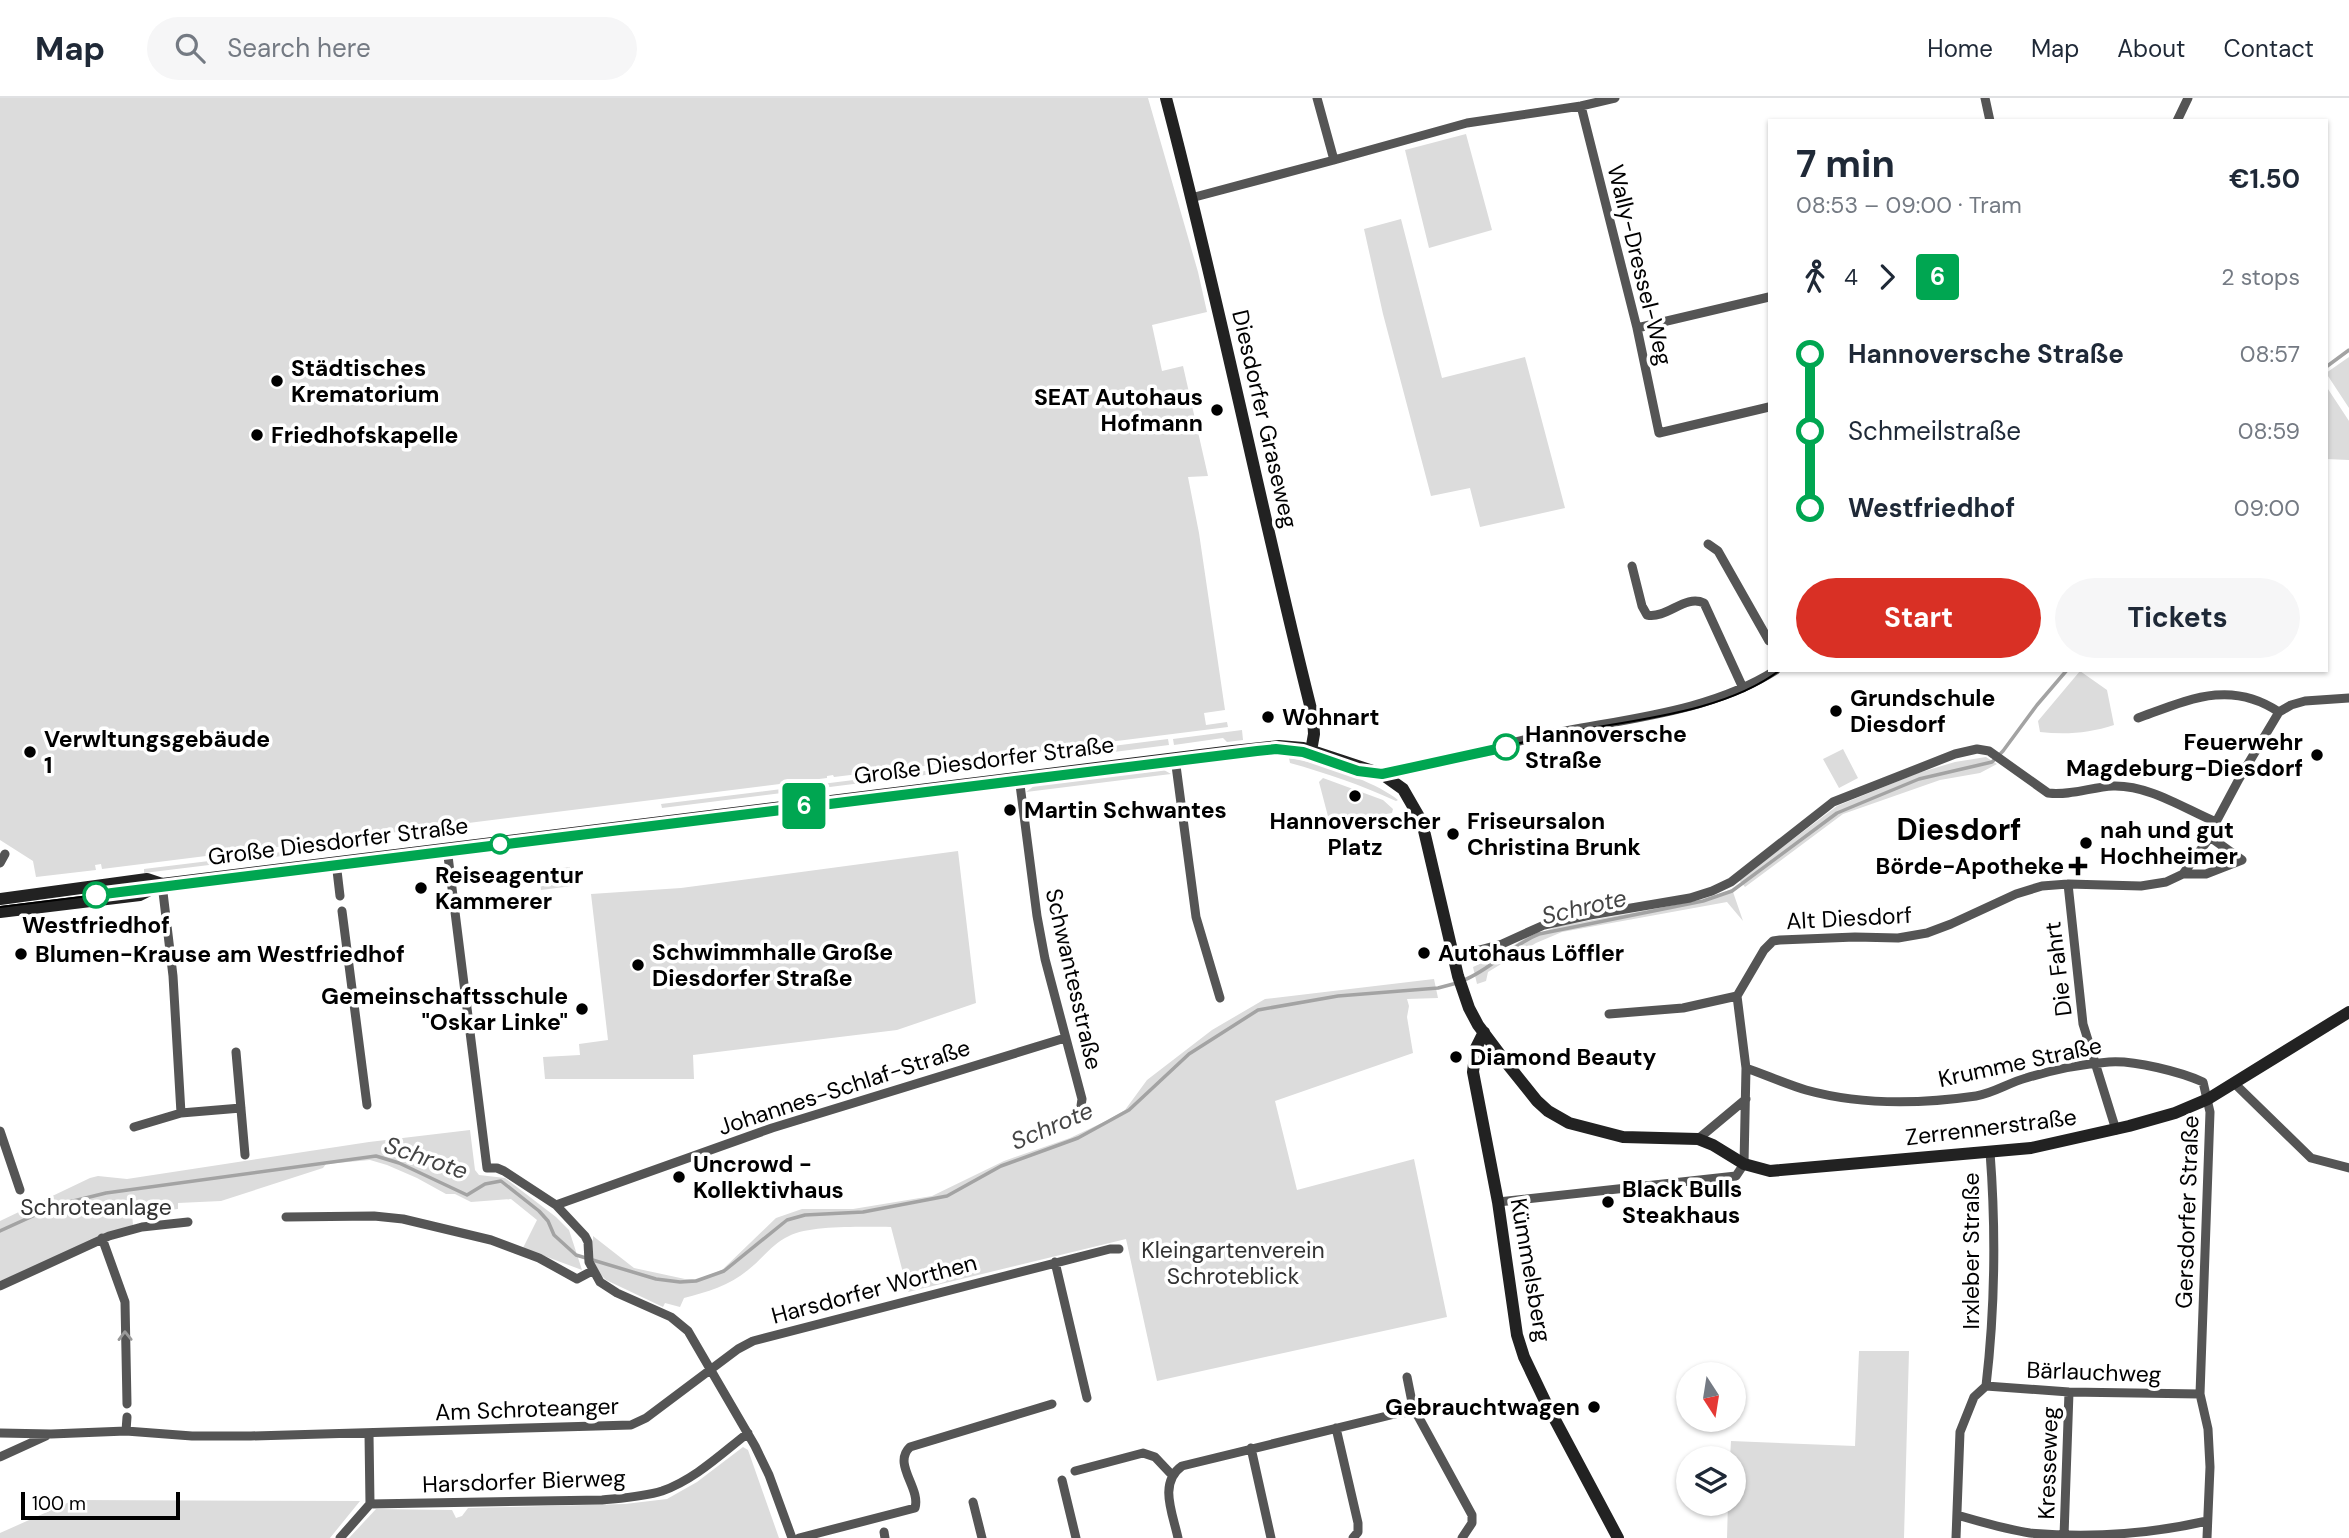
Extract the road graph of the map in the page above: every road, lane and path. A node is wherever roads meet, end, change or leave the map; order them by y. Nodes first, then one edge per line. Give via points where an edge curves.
1 (1166, 98) edge
2 (1317, 98) edge
3 (1615, 98) edge
4 (1985, 98) edge
5 (2188, 98) edge
6 (1581, 106) junction
7 (1990, 119) edge
8 (2178, 119) edge
9 (1334, 160) junction
10 (1191, 198) junction
11 (1768, 297) edge
12 (1637, 328) junction
13 (1768, 407) edge
14 (1708, 544) dead end
15 (1632, 566) dead end
16 (1768, 639) edge
17 (1772, 672) edge
18 (1743, 688) junction
19 (2349, 698) edge
20 (2279, 712) junction
21 (2138, 718) dead end
22 (1311, 751) junction
23 (1174, 758) junction
24 (1376, 772) junction
25 (1019, 777) junction
26 (2216, 822) junction
27 (2210, 837) junction
28 (447, 848) junction
29 (336, 862) junction
30 (2183, 874) junction
31 (162, 884) junction
32 (2067, 884) junction
33 (340, 895) dead end
34 (0, 899) edge
35 (342, 911) dead end
36 (0, 912) edge
37 (1453, 957) junction
38 (1737, 996) junction
39 (1220, 998) dead end
40 (2349, 1013) edge
41 (1609, 1014) dead end
42 (1483, 1032) junction
43 (1066, 1038) junction
44 (236, 1052) dead end
45 (2095, 1065) junction
46 (1746, 1068) junction
47 (2234, 1083) junction
48 (1746, 1099) junction
49 (2208, 1099) junction
50 (367, 1105) dead end
51 (1081, 1106) dead end
52 (241, 1108) junction
53 (181, 1113) junction
54 (134, 1127) dead end
55 (2116, 1130) junction
56 (0, 1131) edge
57 (1698, 1139) junction
58 (1990, 1152) junction
59 (245, 1155) dead end
60 (1744, 1164) junction
61 (2349, 1167) edge
62 (20, 1190) dead end
63 (1498, 1202) junction
64 (556, 1205) junction
65 (286, 1217) dead end
66 (188, 1222) dead end
67 (102, 1238) junction
68 (1119, 1249) dead end
69 (1055, 1262) junction
70 (590, 1267) junction
71 (0, 1286) edge
72 (711, 1369) junction
73 (1407, 1377) dead end
74 (1986, 1386) junction
75 (2069, 1392) junction
76 (2200, 1394) junction
77 (1087, 1398) dead end
78 (127, 1404) dead end
79 (1052, 1404) dead end
80 (1414, 1412) junction
81 (127, 1417) dead end
82 (1336, 1428) junction
83 (126, 1431) junction
84 (0, 1433) edge
85 (748, 1433) junction
86 (51, 1434) junction
87 (369, 1434) junction
88 (1251, 1448) junction
89 (0, 1457) edge
90 (1076, 1471) dead end
91 (1172, 1475) junction
92 (1062, 1479) dead end
93 (973, 1502) dead end
94 (370, 1504) junction
95 (1956, 1515) junction
96 (2207, 1521) junction
97 (2064, 1536) junction
98 (340, 1538) edge
99 (792, 1538) edge
100 (799, 1538) edge
101 (982, 1538) edge
102 (1076, 1538) edge
103 (1178, 1538) edge
104 (1270, 1538) edge
105 (1353, 1538) edge
106 (1462, 1538) edge
107 (1618, 1538) edge
108 (1956, 1538) edge
109 (2207, 1538) edge

1 - 10 main road, Diesdorfer Graseweg
2 - 9 street
3 - 6 street
4 - 7 street
5 - 8 street
6 - 9 street via 1467,123
6 - 12 street, Wally-Dressel-Weg
9 - 10 street
10 - 22 main road, Diesdorfer Graseweg via 1313,716
11 - 12 street
12 - 13 street, Wally-Dressel-Weg via 1659,433
14 - 16 street via 1717,551
15 - 18 street via 1647,615 1660,615 1693,600 1704,603
17 - 18 street
18 - 24 street via 1650,716
19 - 20 street via 2305,701
20 - 21 street via 2257,699 2215,694
20 - 26 street
22 - 23 main road, Große Diesdorfer Straße via 1274,746
22 - 24 main road
23 - 25 main road, Große Diesdorfer Straße
23 - 39 street via 1196,917
24 - 37 main road via 1397,783 1420,816
25 - 28 main road, Große Diesdorfer Straße
25 - 43 street, Schwantesstraße via 1037,916
26 - 27 street
26 - 37 street via 2136,788 2109,786 2048,793 1989,751 1977,749 1838,799 1731,882 1712,891 1549,924 1502,944
27 - 30 street
27 - 30 street, Alt Diesdorf via 2242,860 2206,874
28 - 29 main road, Große Diesdorfer Straße
28 - 64 street via 487,1168 505,1171
29 - 31 main road, Große Diesdorfer Straße
29 - 33 street
30 - 32 street, Alt Diesdorf via 2147,886
31 - 34 main road, Große Diesdorfer Straße via 147,879
31 - 36 main road, Große Diesdorfer Straße via 140,895
31 - 53 street
32 - 38 street, Alt Diesdorf via 2016,894 1927,933 1773,941
32 - 45 street, Die Fahrt via 2083,1024
35 - 50 street
37 - 42 main road via 1471,1013
38 - 41 street via 1683,1008
38 - 46 street
40 - 47 main road, Zerrennerstraße
42 - 57 main road via 1537,1101 1562,1120 1630,1138
42 - 63 main road, Kümmelsberg via 1473,1072
43 - 51 street, Schwantesstraße
43 - 64 street, Johannes-Schlaf-Straße via 772,1128
44 - 52 street
45 - 46 street, Krumme Straße via 2038,1074 1977,1096 1903,1102 1816,1092
45 - 49 street, Krumme Straße via 2121,1062 2196,1079 2204,1084
45 - 55 street, Die Fahrt
46 - 48 street
47 - 49 main road, Zerrennerstraße
47 - 61 street via 2311,1158
48 - 57 street
48 - 60 street
49 - 55 main road, Zerrennerstraße
49 - 76 street, Gersdorfer Straße
52 - 53 street
52 - 59 street
53 - 54 street
55 - 58 main road, Zerrennerstraße
56 - 62 street
57 - 60 main road
58 - 60 main road, Zerrennerstraße via 1776,1171
58 - 74 street, Irxleber Straße via 1994,1206
60 - 63 street via 1732,1177
63 - 107 main road, Kümmelsberg via 1513,1318 1524,1357
64 - 70 street via 588,1242
65 - 70 street via 403,1219 491,1240 539,1258 576,1279
66 - 67 street
67 - 71 street
78 -> 67 street via 125,1302
68 - 69 street, Harsdorfer Worthen
69 - 72 street, Harsdorfer Worthen via 758,1339
69 - 77 street
70 - 72 street via 600,1282 617,1293 680,1322
72 - 85 street
72 - 87 street, Am Schroteanger via 631,1425
73 - 80 street
74 - 75 street, Bärlauchweg
74 - 95 street via 1974,1397 1960,1432
75 - 76 street, Bärlauchweg
75 - 97 street, Kresseweg
76 - 96 street, Gersdorfer Straße via 2208,1429
79 - 100 street via 910,1447 904,1461 917,1500 915,1508
80 - 82 street
80 - 106 street via 1471,1514 1472,1523
81 - 83 street
82 - 88 street
82 - 105 street via 1358,1524
83 - 86 street, Am Schroteanger
83 - 87 street, Am Schroteanger via 201,1436
84 - 86 street, Am Schroteanger
85 - 94 street, Harsdorfer Bierweg via 693,1475 662,1491 636,1496
85 - 99 street
86 - 89 street, Am Schroteanger
87 - 94 street
88 - 91 street via 1187,1463
88 - 104 street
90 - 91 street via 1143,1453 1155,1457
91 - 103 street via 1169,1492
92 - 102 street
93 - 101 street
94 - 98 street
95 - 97 street
95 - 108 street
96 - 97 street via 2114,1536
96 - 109 street, Gersdorfer Straße

